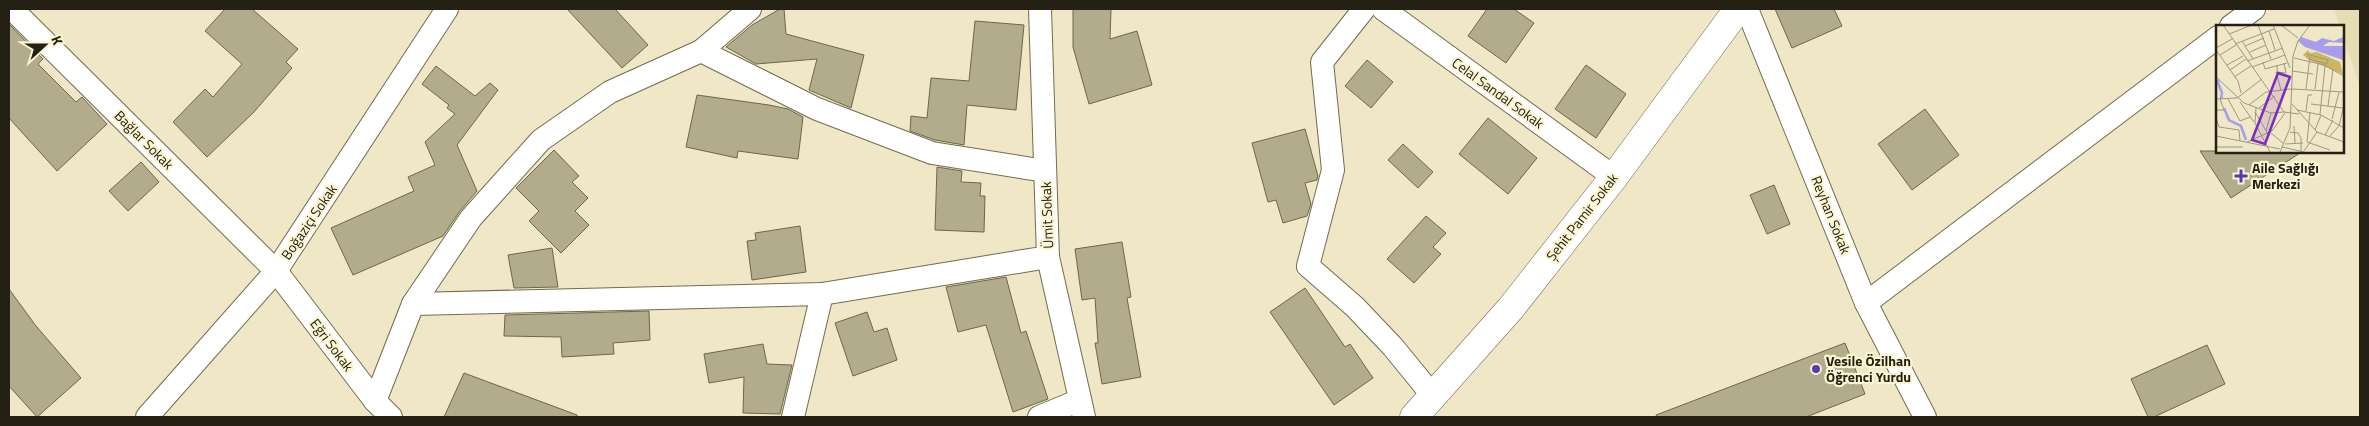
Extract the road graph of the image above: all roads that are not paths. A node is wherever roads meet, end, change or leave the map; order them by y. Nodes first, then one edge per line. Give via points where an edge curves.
1 (12, 9) edge
2 (447, 9) edge
3 (750, 9) edge
4 (1040, 9) edge
5 (1364, 9) edge
6 (1383, 9) edge
7 (1738, 9) edge
8 (1746, 9) edge
9 (2254, 9) edge
10 (2232, 25) edge
11 (2216, 39) edge
12 (701, 51) junction
13 (1045, 171) junction
14 (1614, 176) junction
15 (1048, 257) junction
16 (276, 271) junction
17 (822, 294) junction
18 (1866, 303) junction
19 (413, 304) junction
20 (1433, 396) junction
21 (375, 401) junction
22 (1082, 409) edge
23 (147, 417) edge
24 (391, 417) edge
25 (793, 417) edge
26 (1039, 417) edge
27 (1414, 417) edge
28 (1925, 417) edge

1 - 16 street, Bağlar Sokak
2 - 16 street, Boğaziçi Sokak
3 - 12 street
4 - 13 street, Ümit Sokak
5 - 20 street via 1322,62 1334,170 1308,266 1356,307
6 - 14 street, Celal Sandal Sokak
7 - 14 street, Şehit Pamir Sokak
8 - 18 street, Reyhan Sokak
9 - 10 street
11 - 18 street
12 - 13 street via 817,109 932,153
12 - 19 street via 610,92 541,140 471,218
13 - 15 street, Ümit Sokak
14 - 20 street, Şehit Pamir Sokak via 1511,308
15 - 17 street
15 - 22 street, Ümit Sokak
16 - 21 street, Eğri Sokak
16 - 23 street, Boğaziçi Sokak
17 - 19 street
17 - 25 street
18 - 28 street, Reyhan Sokak
19 - 21 street
20 - 27 street, Şehit Pamir Sokak
21 - 24 street, Eğri Sokak
22 - 26 street

